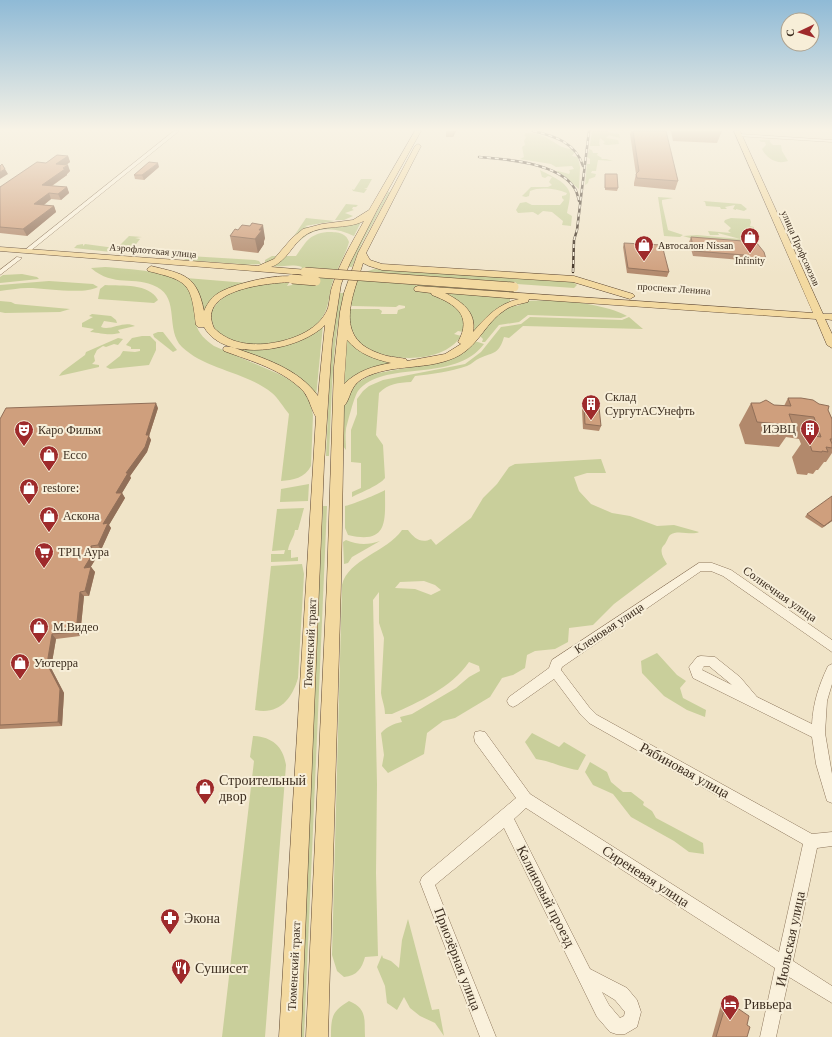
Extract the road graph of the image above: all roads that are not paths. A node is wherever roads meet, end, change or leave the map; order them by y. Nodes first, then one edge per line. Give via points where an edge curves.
1 (117, 179) edge
2 (390, 179) edge
3 (401, 179) edge
4 (759, 179) edge
5 (373, 210) junction
6 (343, 232) dead end
7 (352, 238) dead end
8 (0, 249) edge
9 (27, 251) junction
10 (351, 253) junction
11 (362, 253) junction
12 (0, 256) edge
13 (19, 258) junction
14 (382, 267) junction
15 (242, 268) junction
16 (151, 269) junction
17 (0, 273) edge
18 (297, 273) junction
19 (355, 274) junction
20 (560, 278) junction
21 (418, 288) junction
22 (572, 291) junction
23 (515, 295) junction
24 (630, 296) junction
25 (332, 309) junction
26 (832, 310) edge
27 (345, 312) junction
28 (818, 312) junction
29 (832, 317) edge
30 (469, 339) junction
31 (832, 345) edge
32 (338, 410) junction
33 (321, 424) junction
34 (712, 567) joint
35 (832, 647) edge
36 (832, 670) edge
37 (555, 671) junction
38 (513, 701) dead end
39 (753, 701) dead end
40 (818, 733) junction
41 (480, 737) dead end
42 (832, 796) edge
43 (525, 799) junction
44 (506, 817) junction
45 (832, 839) edge
46 (811, 841) junction
47 (784, 964) junction
48 (586, 975) dead end
49 (832, 995) edge
50 (290, 1037) edge
51 (317, 1037) edge
52 (488, 1037) edge
53 (768, 1037) edge

1 - 9 street
2 - 5 main road, Тюменский тракт
3 - 11 main road, Тюменский тракт
4 - 28 main road, улица Профсоюзов
5 - 10 main road, Тюменский тракт
5 - 15 main road via 359,222 316,228 302,233 279,261 270,265
6 - 18 main road via 325,230 306,237 288,260 288,264
7 - 10 main road
8 - 9 main road, Аэрофлотская улица
9 - 13 main road
9 - 15 main road, Аэрофлотская улица
10 - 25 main road, Тюменский тракт via 337,284
11 - 14 main road via 368,263
11 - 19 main road, Тюменский тракт
12 - 13 main road, Аэрофлотская улица
13 - 16 main road, Аэрофлотская улица
13 - 17 street
14 - 19 main road via 366,269
14 - 20 main road
15 - 18 main road, Аэрофлотская улица
16 - 18 main road, Аэрофлотская улица
16 - 33 main road via 181,278 193,286 202,326 212,341 286,374 303,385 314,399
18 - 21 main road, bridge
18 - 23 main road, bridge
18 - 25 main road via 238,287 225,294 214,302 207,312 209,330 225,341 239,346 280,345 311,332
19 - 27 main road, Тюменский тракт
20 - 22 main road via 578,282 580,288
20 - 24 main road via 584,281
21 - 23 main road
21 - 30 main road via 451,300 465,311 470,328
22 - 23 main road, проспект Ленина
22 - 24 main road, проспект Ленина
23 - 28 main road, проспект Ленина via 532,299
23 - 30 main road
24 - 28 main road, проспект Ленина
25 - 33 main road, Тюменский тракт
26 - 28 main road, проспект Ленина
27 - 30 main road via 345,326 353,342 367,352 386,359 405,361 431,357 453,349
27 - 32 main road, Тюменский тракт via 339,367
28 - 29 main road, проспект Ленина
28 - 31 main road, улица Профсоюзов
30 - 32 main road via 459,351 448,356 379,369 362,375 348,386
32 - 51 main road, Тюменский тракт
33 - 50 main road, Тюменский тракт
34 - 35 street, Солнечная улица via 727,573
34 - 37 street, Кленовая улица via 699,567 556,664
36 - 40 street via 819,708
37 - 38 street, Кленовая улица
37 - 46 street, Рябиновая улица via 593,719
39 - 40 street
40 - 42 street via 821,756
41 - 43 street, Сиреневая улица
43 - 44 street
43 - 47 street, Сиреневая улица
44 - 48 street, Калиновый проезд
44 - 52 street, Приозёрная улица via 427,882
45 - 46 street
46 - 47 street, Июльская улица
47 - 49 street, Сиреневая улица
47 - 53 street, Июльская улица

